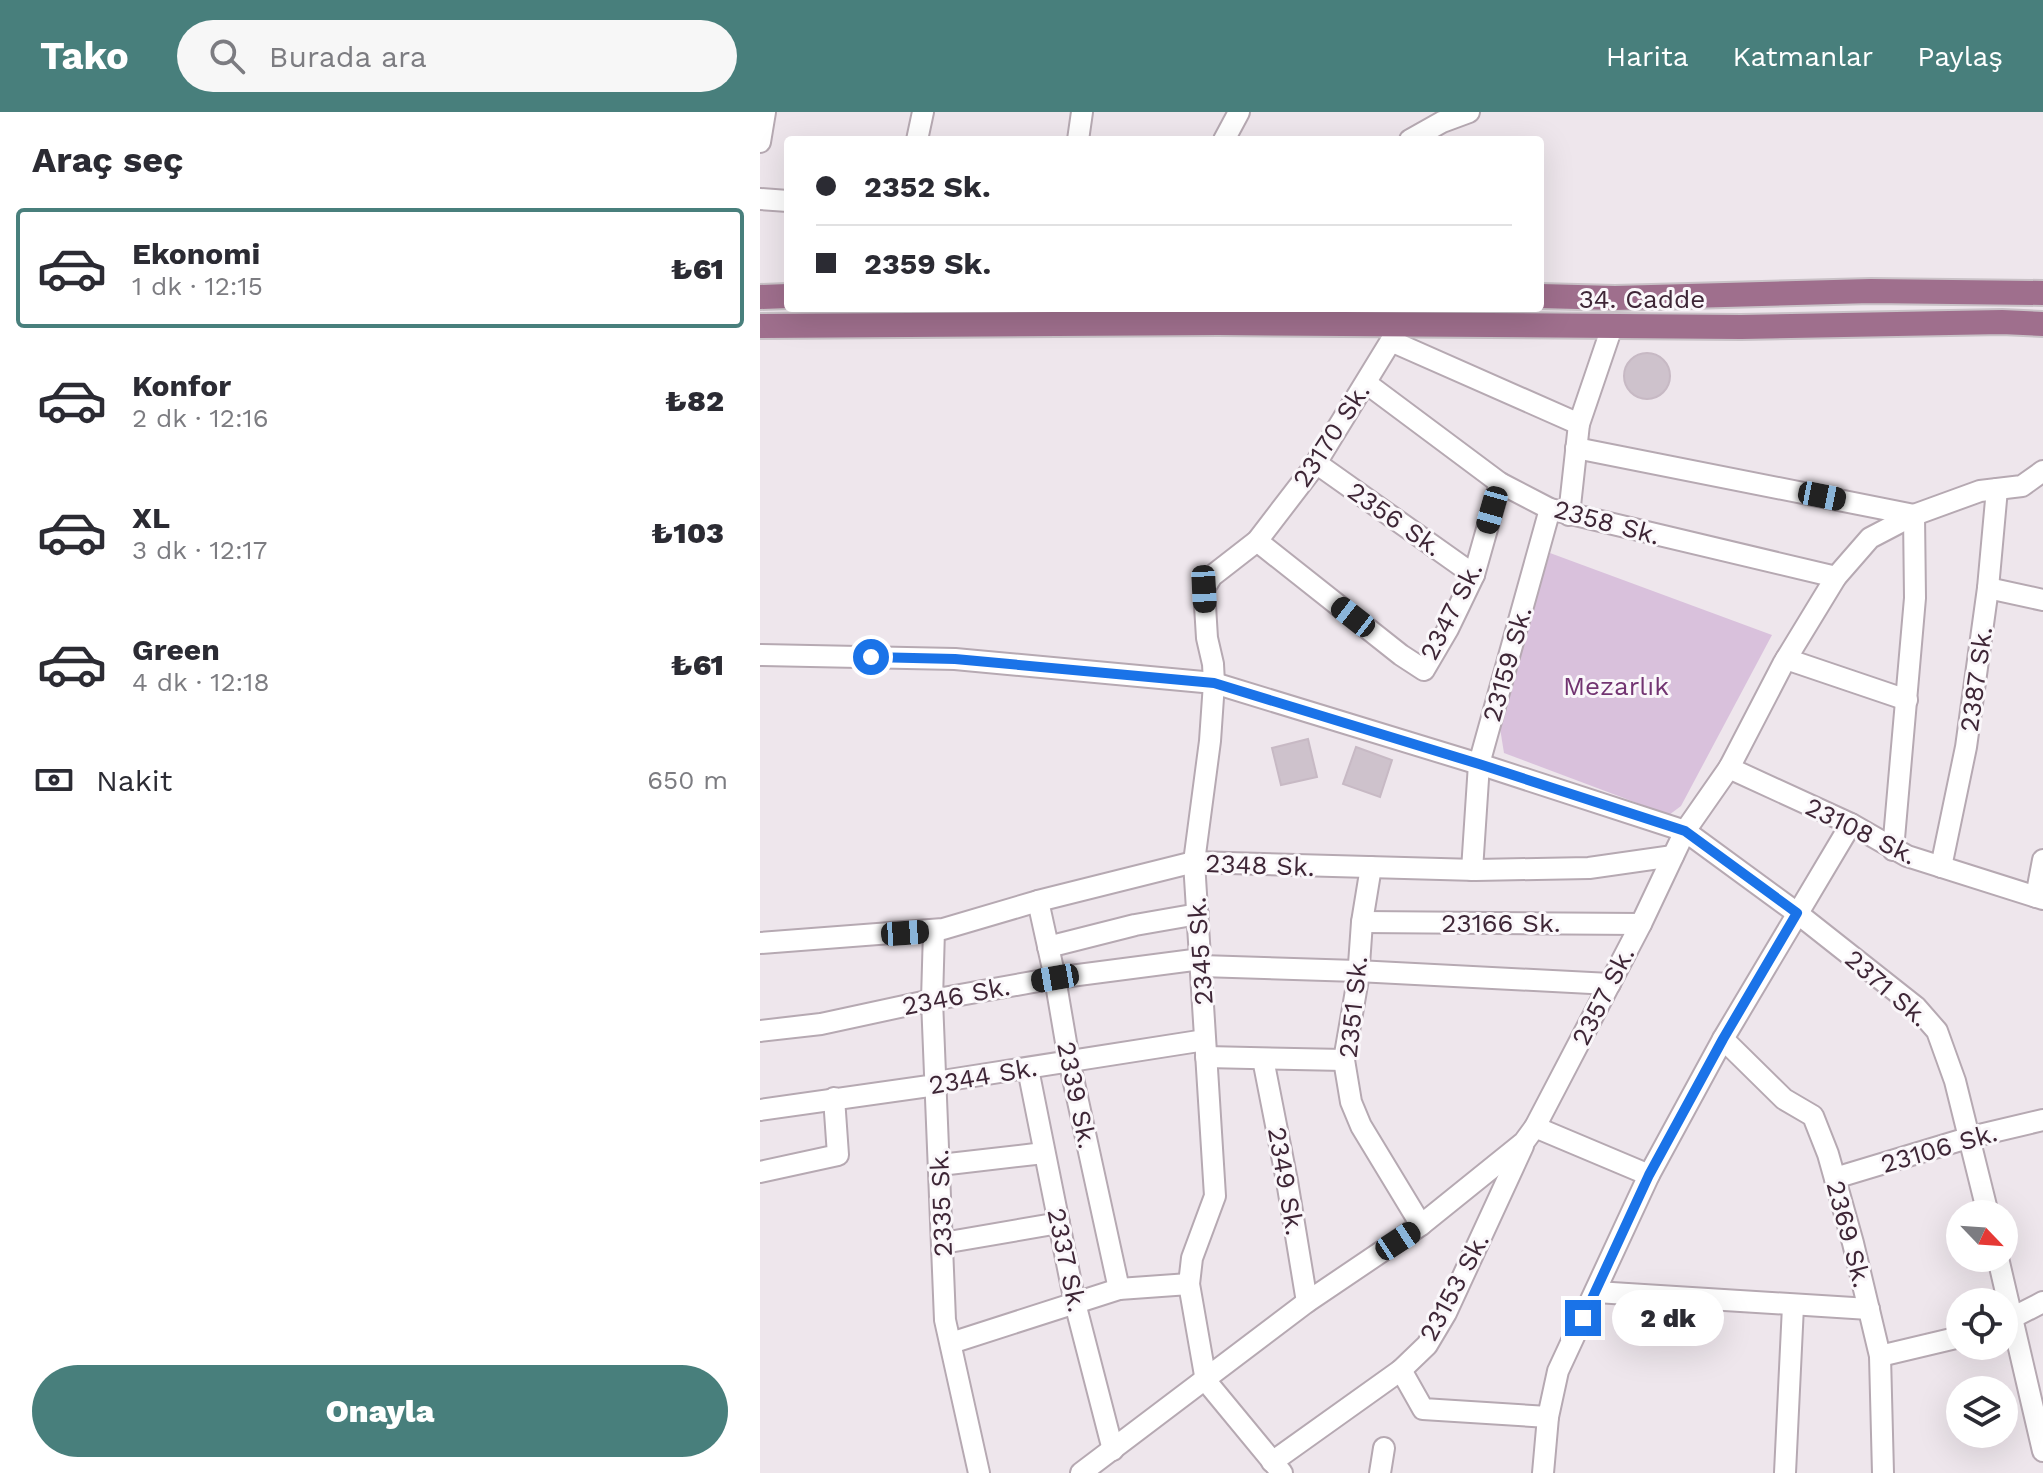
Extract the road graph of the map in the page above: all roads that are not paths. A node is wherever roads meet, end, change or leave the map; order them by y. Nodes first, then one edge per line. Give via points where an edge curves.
1 (765, 112) edge
2 (923, 112) edge
3 (1082, 112) edge
4 (1239, 112) edge
5 (1469, 112) edge
6 (918, 136) edge
7 (1079, 136) edge
8 (1226, 136) edge
9 (1417, 136) edge
10 (760, 142) edge
11 (760, 199) edge
12 (784, 201) edge
13 (2043, 293) edge
14 (784, 296) edge
15 (1544, 296) edge
16 (760, 297) edge
17 (2043, 324) edge
18 (760, 326) edge
19 (1612, 327) junction
20 (1396, 333) junction
21 (1366, 383) junction
22 (1579, 424) junction
23 (1576, 448) junction
24 (1316, 463) junction
25 (2043, 471) edge
26 (1500, 483) junction
27 (1997, 489) junction
28 (1560, 512) junction
29 (1914, 515) junction
30 (1257, 541) junction
31 (1474, 575) junction
32 (1836, 577) junction
33 (1988, 588) junction
34 (2043, 600) edge
35 (760, 655) edge
36 (1786, 659) junction
37 (1214, 683) junction
38 (1907, 700) junction
39 (1479, 764) junction
40 (1729, 768) junction
41 (1851, 824) junction
42 (1685, 831) junction
43 (1893, 850) junction
44 (1673, 856) junction
45 (2043, 860) edge
46 (1194, 862) junction
47 (1371, 867) junction
48 (1941, 867) junction
49 (1472, 870) junction
50 (2040, 898) edge
51 (1038, 901) junction
52 (1797, 913) junction
53 (1198, 914) junction
54 (1362, 922) junction
55 (1641, 924) junction
56 (934, 930) junction
57 (760, 943) edge
58 (1048, 947) junction
59 (1201, 962) junction
60 (1357, 971) junction
61 (1055, 978) junction
62 (1610, 984) junction
63 (932, 1000) junction
64 (760, 1031) edge
65 (1723, 1039) junction
66 (1205, 1048) junction
67 (1263, 1059) junction
68 (1069, 1060) junction
69 (1344, 1060) junction
70 (1028, 1069) junction
71 (936, 1082) junction
72 (834, 1098) junction
73 (760, 1110) edge
74 (2043, 1120) edge
75 (1530, 1135) junction
76 (1971, 1137) junction
77 (1044, 1153) junction
78 (940, 1165) junction
79 (760, 1172) edge
80 (1649, 1175) junction
81 (1835, 1178) junction
82 (1985, 1200) edge
83 (1059, 1223) junction
84 (1421, 1225) junction
85 (943, 1243) junction
86 (1189, 1284) junction
87 (1119, 1289) junction
88 (1596, 1292) junction
89 (1307, 1302) junction
90 (2043, 1302) edge
91 (1075, 1303) junction
92 (1793, 1306) junction
93 (1869, 1309) junction
94 (2018, 1315) edge
95 (2018, 1338) edge
96 (1946, 1340) edge
97 (951, 1343) junction
98 (1880, 1356) junction
99 (2033, 1365) edge
100 (1401, 1370) junction
101 (1206, 1381) junction
102 (1548, 1417) junction
103 (1384, 1448) dead end
104 (1113, 1450) junction
105 (2043, 1451) edge
106 (1277, 1468) edge
107 (979, 1473) edge
108 (1081, 1473) edge
109 (1380, 1473) edge
110 (1543, 1473) edge
111 (1785, 1473) edge
112 (1883, 1473) edge

1 - 10 street
2 - 6 street
3 - 7 street
4 - 8 street
5 - 9 street
11 - 12 street
13 - 15 main road, 34. Cadde
14 - 16 main road
17 - 19 main road, 34. Cadde
18 - 20 main road, 34. Cadde via 1218,323
19 - 20 main road, 34. Cadde
19 - 22 street, 23159 Sk.
20 - 21 street, 23170 Sk.
20 - 22 street
21 - 24 street, 23170 Sk.
21 - 26 street, 2358 Sk.
22 - 23 street, 23159 Sk.
23 - 28 street, 23159 Sk.
23 - 29 street
24 - 30 street, 23170 Sk.
24 - 31 street, 2356 Sk.
25 - 27 street, 2357 Sk. via 2022,486
26 - 28 street, 2358 Sk.
26 - 31 street, 2347 Sk.
27 - 29 street, 2357 Sk.
27 - 33 street, 2387 Sk.
28 - 32 street, 2358 Sk.
28 - 39 street, 23159 Sk.
29 - 32 street, 2357 Sk. via 1870,538
29 - 38 street via 1915,598
30 - 31 street, 2347 Sk. via 1424,670
30 - 37 street, 2345 Sk. via 1212,576 1204,589
32 - 36 street, 2357 Sk.
33 - 34 street
33 - 48 street, 2387 Sk. via 1966,747
35 - 37 street, 2371 Sk. via 955,659
36 - 38 street
36 - 40 street, 2357 Sk.
37 - 39 street, 2371 Sk.
37 - 46 street, 2345 Sk.
38 - 43 street
39 - 42 street, 2371 Sk.
39 - 49 street, 23159 Sk.
40 - 41 street, 23108 Sk.
40 - 42 street, 2357 Sk.
41 - 43 street, 23108 Sk.
41 - 52 street
42 - 44 street, 2357 Sk.
42 - 52 street, 2371 Sk.
43 - 48 street, 23108 Sk.
44 - 49 street, 2348 Sk. via 1589,868
44 - 55 street, 2357 Sk.
45 - 50 street
46 - 47 street, 2348 Sk.
46 - 51 street, 2348 Sk.
46 - 53 street, 2345 Sk.
47 - 49 street, 2348 Sk.
47 - 54 street, 2351 Sk.
48 - 50 street, 23108 Sk.
51 - 56 street, 2348 Sk.
51 - 58 street, 2339 Sk.
52 - 65 street
52 - 76 street, 2371 Sk. via 1916,1007 1937,1031
53 - 58 street
53 - 59 street, 2345 Sk.
54 - 55 street, 23166 Sk.
54 - 60 street, 2351 Sk.
55 - 62 street, 2357 Sk.
56 - 57 street, 2348 Sk.
56 - 63 street, 2335 Sk.
58 - 61 street, 2339 Sk.
59 - 60 street, 2346 Sk.
59 - 61 street, 2346 Sk.
59 - 66 street, 2345 Sk.
60 - 62 street, 2346 Sk.
60 - 69 street, 2351 Sk.
61 - 63 street, 2346 Sk.
61 - 68 street, 2339 Sk.
62 - 75 street, 2357 Sk.
63 - 64 street, 2346 Sk.
63 - 71 street, 2335 Sk.
65 - 80 street
65 - 81 street, 2369 Sk. via 1784,1099 1813,1116
66 - 67 street, 2344 Sk.
66 - 68 street, 2344 Sk.
66 - 86 street, 2345 Sk. via 1215,1196 1192,1258
67 - 69 street, 2344 Sk.
67 - 89 street, 2349 Sk.
68 - 70 street, 2344 Sk.
68 - 87 street, 2339 Sk.
69 - 84 street, 2351 Sk. via 1361,1126
70 - 71 street, 2344 Sk.
70 - 77 street, 2337 Sk.
71 - 72 street, 2344 Sk.
71 - 78 street, 2335 Sk.
72 - 73 street, 2344 Sk.
72 - 79 street via 838,1155
74 - 76 street, 23106 Sk.
75 - 80 street
75 - 84 street, 2357 Sk.
75 - 100 street, 23153 Sk. via 1446,1313 1427,1345
76 - 81 street, 23106 Sk.
76 - 82 street, 2371 Sk.
77 - 78 street
77 - 83 street, 2337 Sk.
78 - 85 street, 2335 Sk.
80 - 88 street
81 - 93 street, 2369 Sk.
83 - 85 street
83 - 91 street, 2337 Sk.
84 - 89 street, 2357 Sk.
85 - 97 street, 2335 Sk. via 945,1320
86 - 87 street
86 - 101 street, 2345 Sk.
87 - 91 street
88 - 92 street
88 - 102 street via 1558,1371
89 - 101 street, 2357 Sk.
90 - 94 street
91 - 97 street
91 - 104 street, 2337 Sk.
92 - 93 street
92 - 111 street
93 - 98 street, 2369 Sk.
95 - 99 street
96 - 98 street
97 - 107 street, 2335 Sk.
98 - 112 street, 2369 Sk.
99 - 105 street
100 - 102 street via 1423,1409
100 - 106 street, 23153 Sk.
101 - 104 street, 2357 Sk.
101 - 106 street
102 - 110 street
103 - 109 street
104 - 108 street, 2357 Sk.

